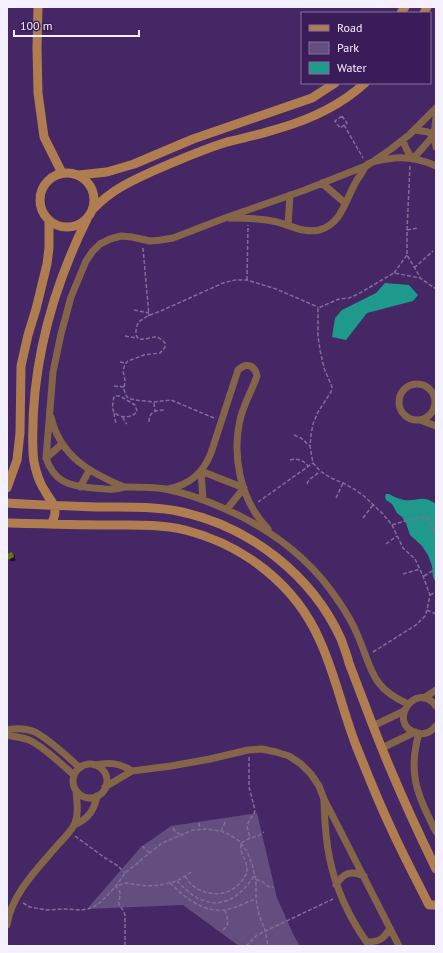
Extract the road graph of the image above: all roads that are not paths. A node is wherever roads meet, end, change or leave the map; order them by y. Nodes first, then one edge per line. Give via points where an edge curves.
1 (38, 7) edge
2 (333, 84) edge
3 (364, 84) edge
4 (436, 108) edge
5 (436, 117) edge
6 (415, 130) junction
7 (434, 136) junction
8 (403, 140) junction
9 (436, 147) edge
10 (412, 158) junction
11 (368, 165) junction
12 (436, 166) edge
13 (121, 169) junction
14 (62, 173) junction
15 (79, 175) junction
16 (127, 183) junction
17 (322, 183) junction
18 (290, 195) junction
19 (346, 204) junction
20 (93, 209) junction
21 (225, 218) junction
22 (87, 219) junction
23 (49, 221) junction
24 (288, 225) junction
25 (435, 407) edge
26 (50, 411) junction
27 (420, 420) junction
28 (436, 426) edge
29 (62, 444) junction
30 (46, 458) junction
31 (89, 471) junction
32 (201, 471) junction
33 (80, 487) junction
34 (124, 487) junction
35 (7, 488) edge
36 (244, 488) junction
37 (166, 489) junction
38 (203, 500) junction
39 (7, 504) edge
40 (54, 506) junction
41 (227, 509) junction
42 (7, 523) edge
43 (51, 524) junction
44 (274, 535) junction
45 (436, 690) edge
46 (424, 698) junction
47 (408, 704) junction
48 (436, 706) edge
49 (404, 711) junction
50 (372, 726) junction
51 (436, 726) edge
52 (7, 730) edge
53 (34, 732) junction
54 (417, 733) junction
55 (7, 735) edge
56 (30, 740) junction
57 (382, 748) junction
58 (95, 765) junction
59 (80, 768) junction
60 (132, 771) junction
61 (74, 775) junction
62 (105, 787) junction
63 (76, 791) junction
64 (97, 796) junction
65 (324, 799) junction
66 (72, 828) junction
67 (436, 832) edge
68 (436, 869) edge
69 (364, 876) junction
70 (336, 885) junction
71 (436, 905) edge
72 (7, 925) edge
73 (390, 928) junction
74 (369, 944) edge
75 (399, 946) edge

1 - 14 street via 38,93 44,137
2 - 13 street via 312,98 193,139
3 - 16 street via 344,99 300,122 226,143 176,161
4 - 6 street
5 - 7 street
6 - 7 street via 428,132
6 - 8 street
7 - 9 street
7 - 10 street
8 - 10 street via 404,147
8 - 11 street
10 - 11 street via 389,159
10 - 12 street
11 - 17 street
11 - 19 street via 358,177
13 - 15 street
13 - 16 street
14 - 15 street
14 - 23 street via 51,177 41,191 41,211
15 - 20 street via 91,187
16 - 20 street via 114,190
17 - 18 street
17 - 19 street
18 - 21 street
18 - 24 street
19 - 24 street via 342,213 327,227 308,231
20 - 22 street
21 - 24 street via 248,218
21 - 26 street via 162,240 150,241 121,236 100,244 92,252 71,297 61,334 53,372
22 - 23 street via 76,226 64,228
22 - 40 street via 65,267 54,302 43,341 34,400 33,458 44,490
23 - 35 street via 50,248 47,264 21,366 17,460
25 - 27 street via 427,417
25 - 27 street via 434,394 426,386 415,384 404,389 399,399 401,410 409,418
26 - 29 street
26 - 30 street
27 - 28 street
29 - 30 street
29 - 31 street via 74,459
30 - 33 street via 58,478 72,486
31 - 33 street
31 - 34 street
32 - 36 street
32 - 36 street via 211,453 238,370 246,366 253,368 258,376 246,401 238,432 238,464
32 - 37 street via 185,484
32 - 38 street
33 - 34 street
34 - 37 street
36 - 41 street
36 - 44 street via 259,518
37 - 38 street
38 - 41 street
39 - 40 street
40 - 43 street
40 - 50 street via 152,508 182,512 211,520 239,532 264,548 288,567 308,588 326,613 341,639
41 - 44 street
42 - 43 street
43 - 71 street via 158,525 184,529 232,548 275,578 308,618 320,640 357,747 390,827 429,905
44 - 47 street via 303,558 328,586 358,634 376,680 382,688
45 - 46 street
46 - 47 street via 415,699
46 - 48 street
47 - 49 street
49 - 50 street
49 - 54 street via 405,724
50 - 57 street
51 - 54 street via 427,732
52 - 53 street via 14,728
53 - 56 street
53 - 59 street
54 - 57 street
54 - 67 street via 414,776 420,798
55 - 56 street
56 - 61 street
57 - 68 street
58 - 59 street via 84,765
58 - 60 street via 114,763
58 - 62 street via 105,774
59 - 61 street
60 - 62 street
60 - 65 street via 262,749 289,756 301,764 319,786
61 - 63 street via 73,784
62 - 64 street
63 - 64 street via 88,798
63 - 66 street via 77,808
64 - 66 street via 96,804 88,817
65 - 69 street
65 - 70 street via 329,857
66 - 72 street via 32,875 8,915
69 - 70 street via 351,873 345,875
69 - 73 street
70 - 74 street via 355,924
73 - 74 street via 381,940
73 - 75 street

